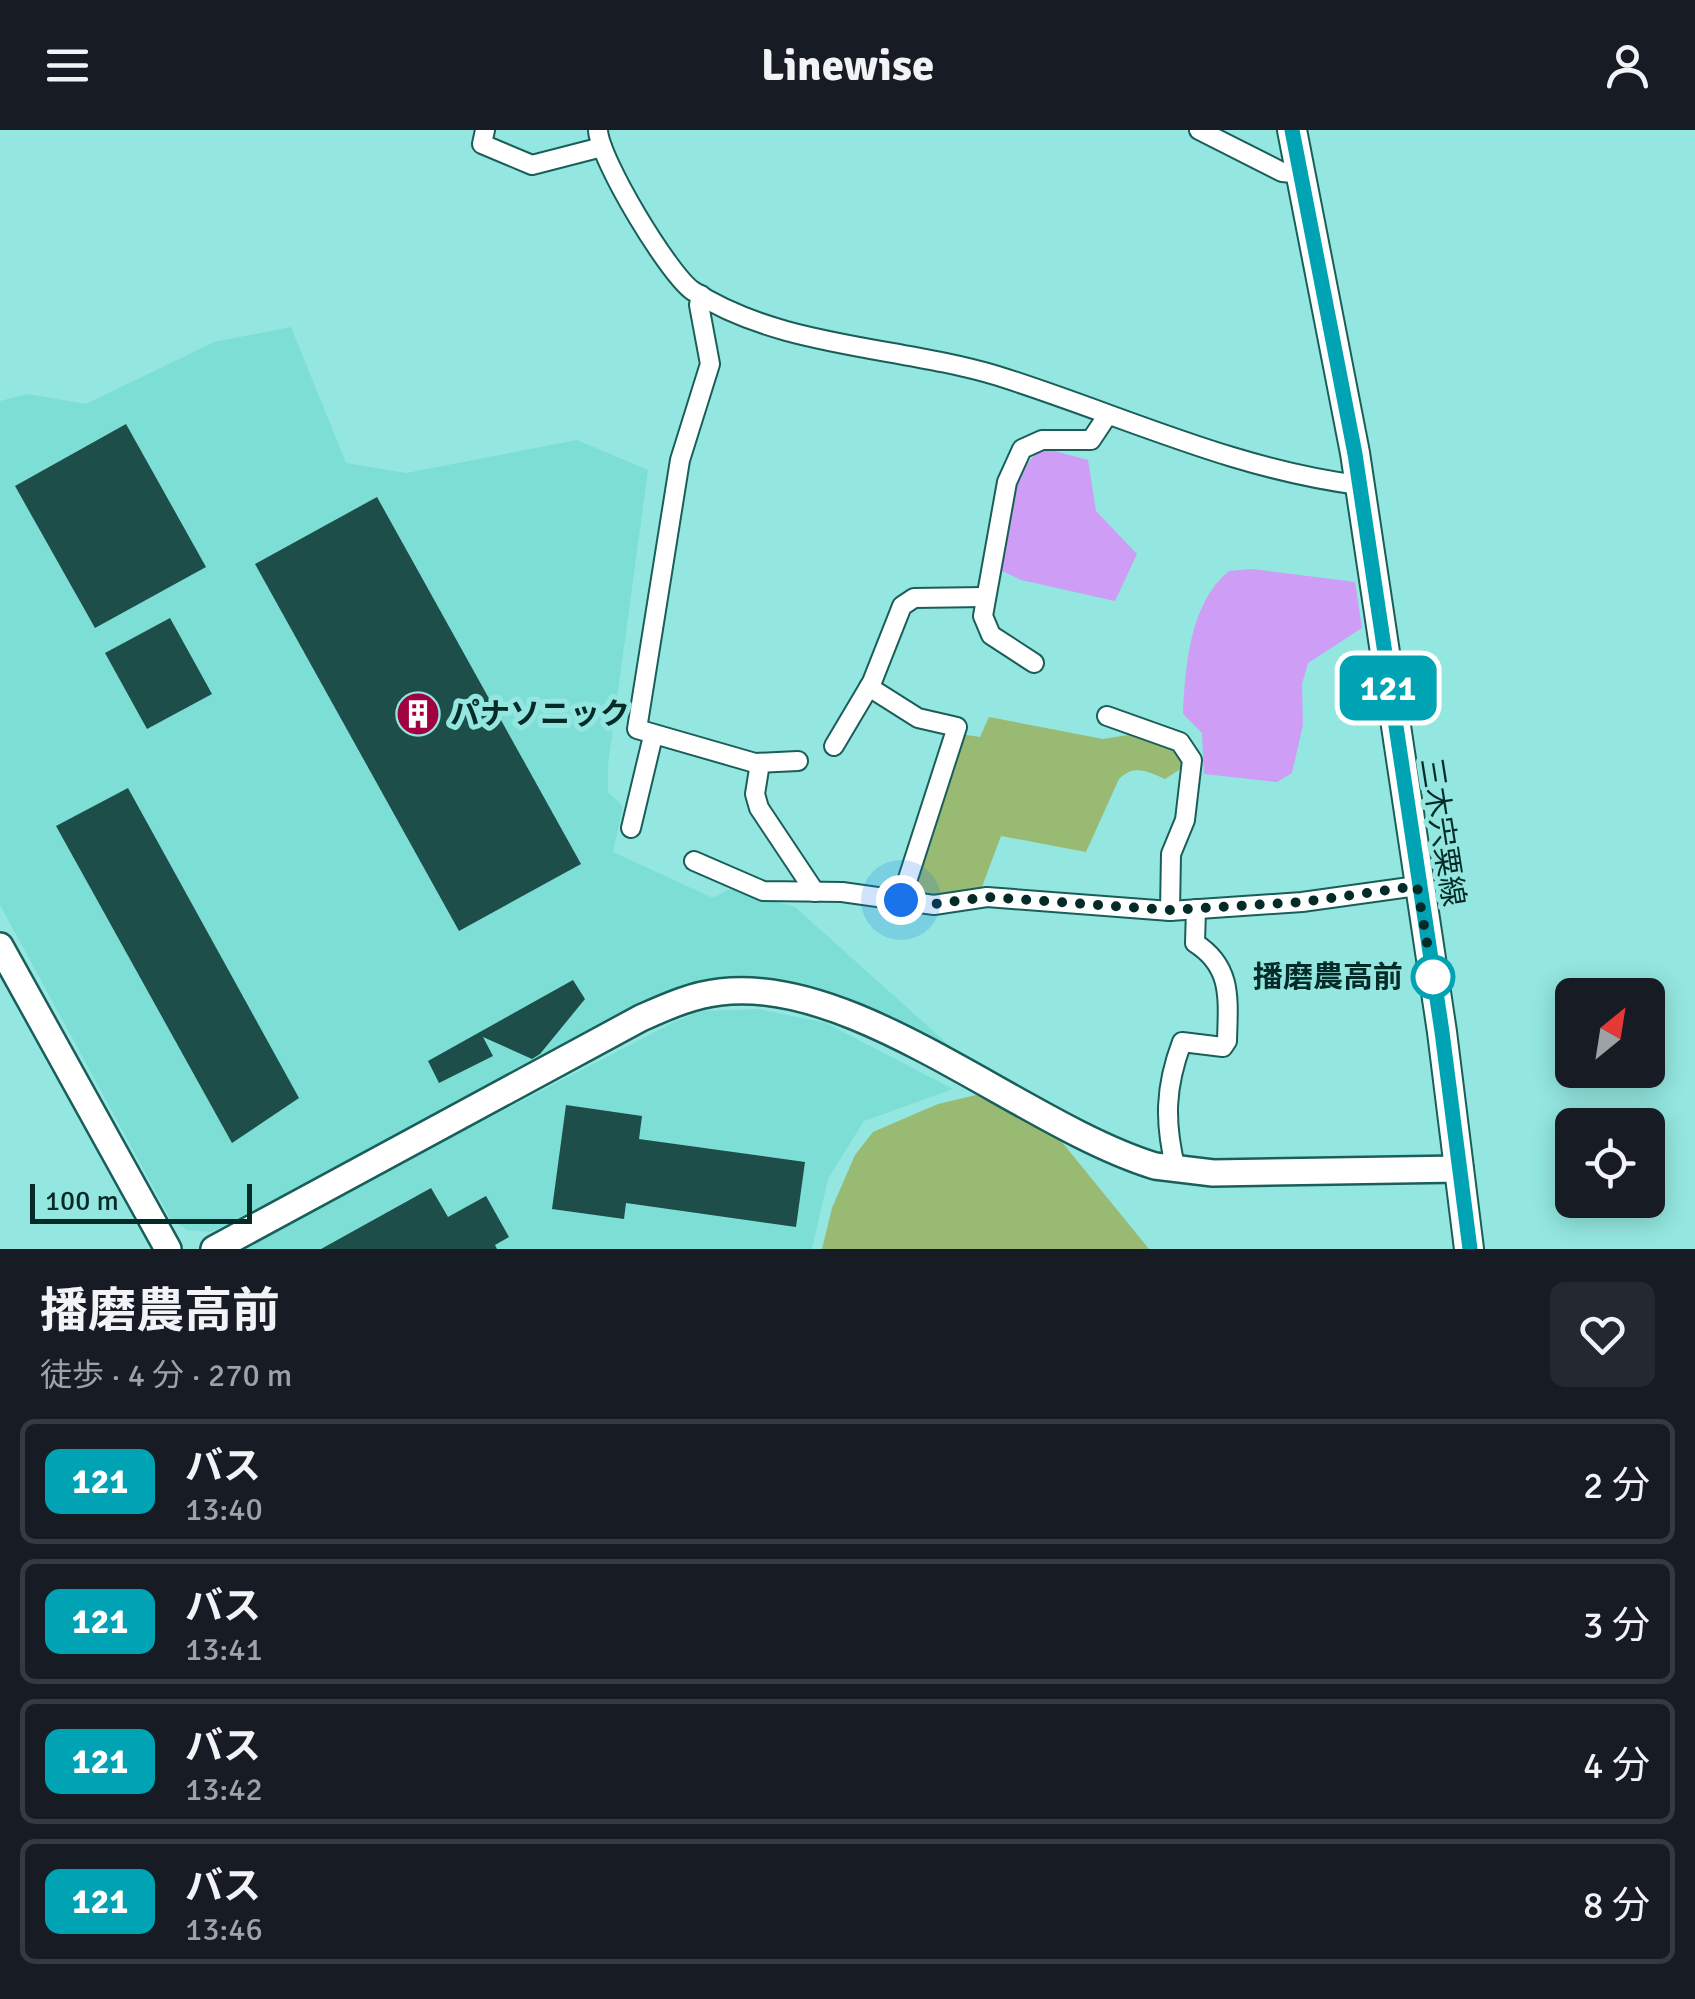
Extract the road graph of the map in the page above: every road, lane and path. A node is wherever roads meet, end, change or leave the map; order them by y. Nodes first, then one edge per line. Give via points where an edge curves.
1 (485, 130) edge
2 (1199, 130) edge
3 (1292, 130) edge
4 (600, 138) edge
5 (1302, 174) junction
6 (702, 295) junction
7 (1107, 416) junction
8 (1359, 485) junction
9 (986, 597) junction
10 (1034, 663) dead end
11 (869, 687) junction
12 (1107, 716) dead end
13 (654, 736) junction
14 (834, 746) dead end
15 (798, 762) dead end
16 (760, 763) junction
17 (631, 828) dead end
18 (694, 861) dead end
19 (1417, 886) junction
20 (815, 892) junction
21 (901, 900) junction
22 (1196, 909) junction
23 (1170, 910) junction
24 (0, 946) edge
25 (1460, 1169) junction
26 (1176, 1170) junction
27 (168, 1249) edge
28 (214, 1249) edge
29 (1470, 1249) edge

1 - 4 street via 482,144 532,165
2 - 5 street via 1282,172
3 - 5 main road, 三木宍粟線
4 - 6 street via 626,196 666,258 689,289
5 - 8 main road, 三木宍粟線
6 - 7 street via 755,321 997,376
6 - 13 street via 710,364 680,460 636,722
7 - 8 street via 1232,460
7 - 9 street via 1091,440 1042,440 1022,449 1007,482
8 - 19 main road, 三木宍粟線
9 - 10 street via 986,629
9 - 11 street via 908,601
11 - 14 street
11 - 21 street via 918,718 957,727
12 - 23 street via 1180,742 1192,760 1185,820 1171,854
13 - 16 street
13 - 17 street
15 - 16 street
16 - 20 street via 759,808
18 - 20 street via 763,891
19 - 22 street
19 - 25 main road, 三木宍粟線
20 - 21 street
21 - 23 street via 934,904 987,897
22 - 23 street
22 - 26 street via 1196,942 1228,982 1228,1041 1182,1042 1165,1111
24 - 27 street
25 - 26 street
25 - 29 main road, 三木宍粟線
26 - 28 street via 1135,1160 834,1008 761,990 720,992 641,1018

